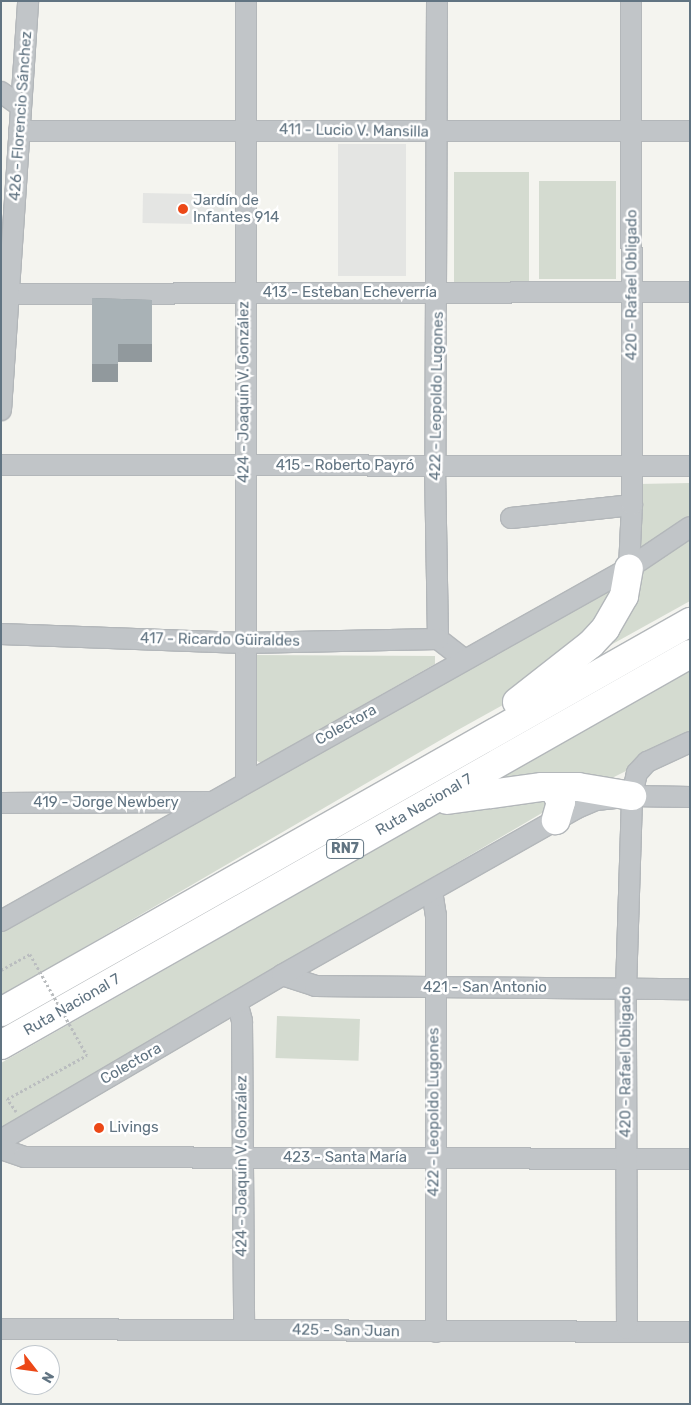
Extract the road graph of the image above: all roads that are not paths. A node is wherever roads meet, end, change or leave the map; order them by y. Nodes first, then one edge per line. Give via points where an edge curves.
1 (28, 1) edge
2 (246, 1) edge
3 (437, 1) edge
4 (631, 1) edge
5 (1, 92) edge
6 (20, 106) junction
7 (244, 130) junction
8 (19, 131) junction
9 (690, 131) edge
10 (437, 132) junction
11 (633, 133) junction
12 (16, 190) junction
13 (1, 206) edge
14 (7, 250) edge
15 (632, 292) junction
16 (690, 292) edge
17 (244, 293) junction
18 (438, 293) junction
19 (10, 294) junction
20 (4, 339) edge
21 (1, 410) edge
22 (1, 465) edge
23 (435, 466) junction
24 (631, 466) junction
25 (690, 466) edge
26 (244, 467) junction
27 (632, 504) junction
28 (511, 518) dead end
29 (690, 527) edge
30 (629, 568) junction
31 (690, 622) edge
32 (1, 634) edge
33 (438, 638) junction
34 (244, 643) junction
35 (690, 654) edge
36 (464, 659) junction
37 (690, 742) edge
38 (424, 771) junction
39 (246, 782) junction
40 (553, 787) junction
41 (632, 796) junction
42 (690, 797) edge
43 (210, 802) junction
44 (1, 803) edge
45 (399, 819) junction
46 (556, 820) junction
47 (432, 891) junction
48 (1, 921) edge
49 (282, 975) junction
50 (626, 988) junction
51 (690, 988) edge
52 (434, 989) junction
53 (238, 1002) junction
54 (1, 1012) edge
55 (1, 1045) edge
56 (1, 1140) edge
57 (1, 1149) edge
58 (242, 1158) junction
59 (434, 1158) junction
60 (626, 1159) junction
61 (690, 1159) edge
62 (1, 1328) edge
63 (244, 1329) junction
64 (627, 1329) junction
65 (436, 1332) junction
66 (690, 1332) edge

1 - 6 street, 426 - Florencio Sánchez
2 - 7 street, 424 - Joaquín V. González
3 - 10 street, 422 - Leopoldo Lugones
4 - 11 street, 420 - Rafael Obligado
5 - 6 street
6 - 8 street, 426 - Florencio Sánchez
7 - 8 street, 411 - Lucio V. Mansilla
7 - 10 street, 411 - Lucio V. Mansilla
7 - 17 street, 424 - Joaquín V. González
8 - 12 street, 426 - Florencio Sánchez
9 - 11 street, 411 - Lucio V. Mansilla
10 - 11 street, 411 - Lucio V. Mansilla
10 - 18 street, 422 - Leopoldo Lugones
11 - 15 street, 420 - Rafael Obligado
12 - 13 street
12 - 14 street, 426 - Florencio Sánchez
14 - 19 street, 426 - Florencio Sánchez
15 - 16 street, 413 - Esteban Echeverría
15 - 18 street, 413 - Esteban Echeverría
15 - 24 street, 420 - Rafael Obligado
17 - 18 street, 413 - Esteban Echeverría
17 - 19 street, 413 - Esteban Echeverría
17 - 26 street, 424 - Joaquín V. González
18 - 23 street, 422 - Leopoldo Lugones
19 - 20 street, 426 - Florencio Sánchez
20 - 21 street, 426 - Florencio Sánchez
22 - 26 street, 415 - Roberto Payró
23 - 24 street, 415 - Roberto Payró
23 - 26 street, 415 - Roberto Payró
23 - 33 street, 422 - Leopoldo Lugones
24 - 25 street, 415 - Roberto Payró
24 - 27 street, 420 - Rafael Obligado
26 - 34 street, 424 - Joaquín V. González
27 - 28 street
27 - 30 street, 420 - Rafael Obligado
29 - 30 street, Colectora
30 - 36 street, Colectora
30 - 38 highway via 624,596 617,612 592,644
31 - 38 highway, Ruta Nacional 7 / RN7
32 - 34 street, 417 - Ricardo Güiraldes
33 - 34 street, 417 - Ricardo Güiraldes
33 - 36 street
34 - 39 street, 424 - Joaquín V. González
35 - 45 highway, Ruta Nacional 7 / RN7
36 - 39 street, Colectora
37 - 41 street, 420 - Rafael Obligado via 647,762 637,773
38 - 54 highway, Ruta Nacional 7 / RN7
39 - 43 street, Colectora
40 - 41 highway via 578,787
40 - 45 highway via 447,800
40 - 46 highway via 561,802
41 - 42 street
41 - 46 street, Colectora via 596,800
41 - 50 street, 420 - Rafael Obligado
43 - 44 street, 419 - Jorge Newbery
43 - 48 street, Colectora
45 - 55 highway, Ruta Nacional 7 / RN7
46 - 47 street, Colectora
47 - 49 street, Colectora
47 - 52 street, 422 - Leopoldo Lugones via 436,915
49 - 52 street, 421 - San Antonio via 315,986
49 - 53 street, Colectora
50 - 51 street, 421 - San Antonio
50 - 52 street, 421 - San Antonio
50 - 60 street, 420 - Rafael Obligado
52 - 59 street, 422 - Leopoldo Lugones
53 - 56 street, Colectora
53 - 58 street, 424 - Joaquín V. González via 242,1021
57 - 58 street, 423 - Santa María via 24,1157
58 - 59 street, 423 - Santa María
58 - 63 street, 424 - Joaquín V. González
59 - 60 street, 423 - Santa María
59 - 65 street, 422 - Leopoldo Lugones
60 - 61 street, 423 - Santa María
60 - 64 street, 420 - Rafael Obligado
62 - 63 street, 425 - San Juan
63 - 65 street, 425 - San Juan
64 - 65 street, 425 - San Juan
64 - 66 street, 425 - San Juan

